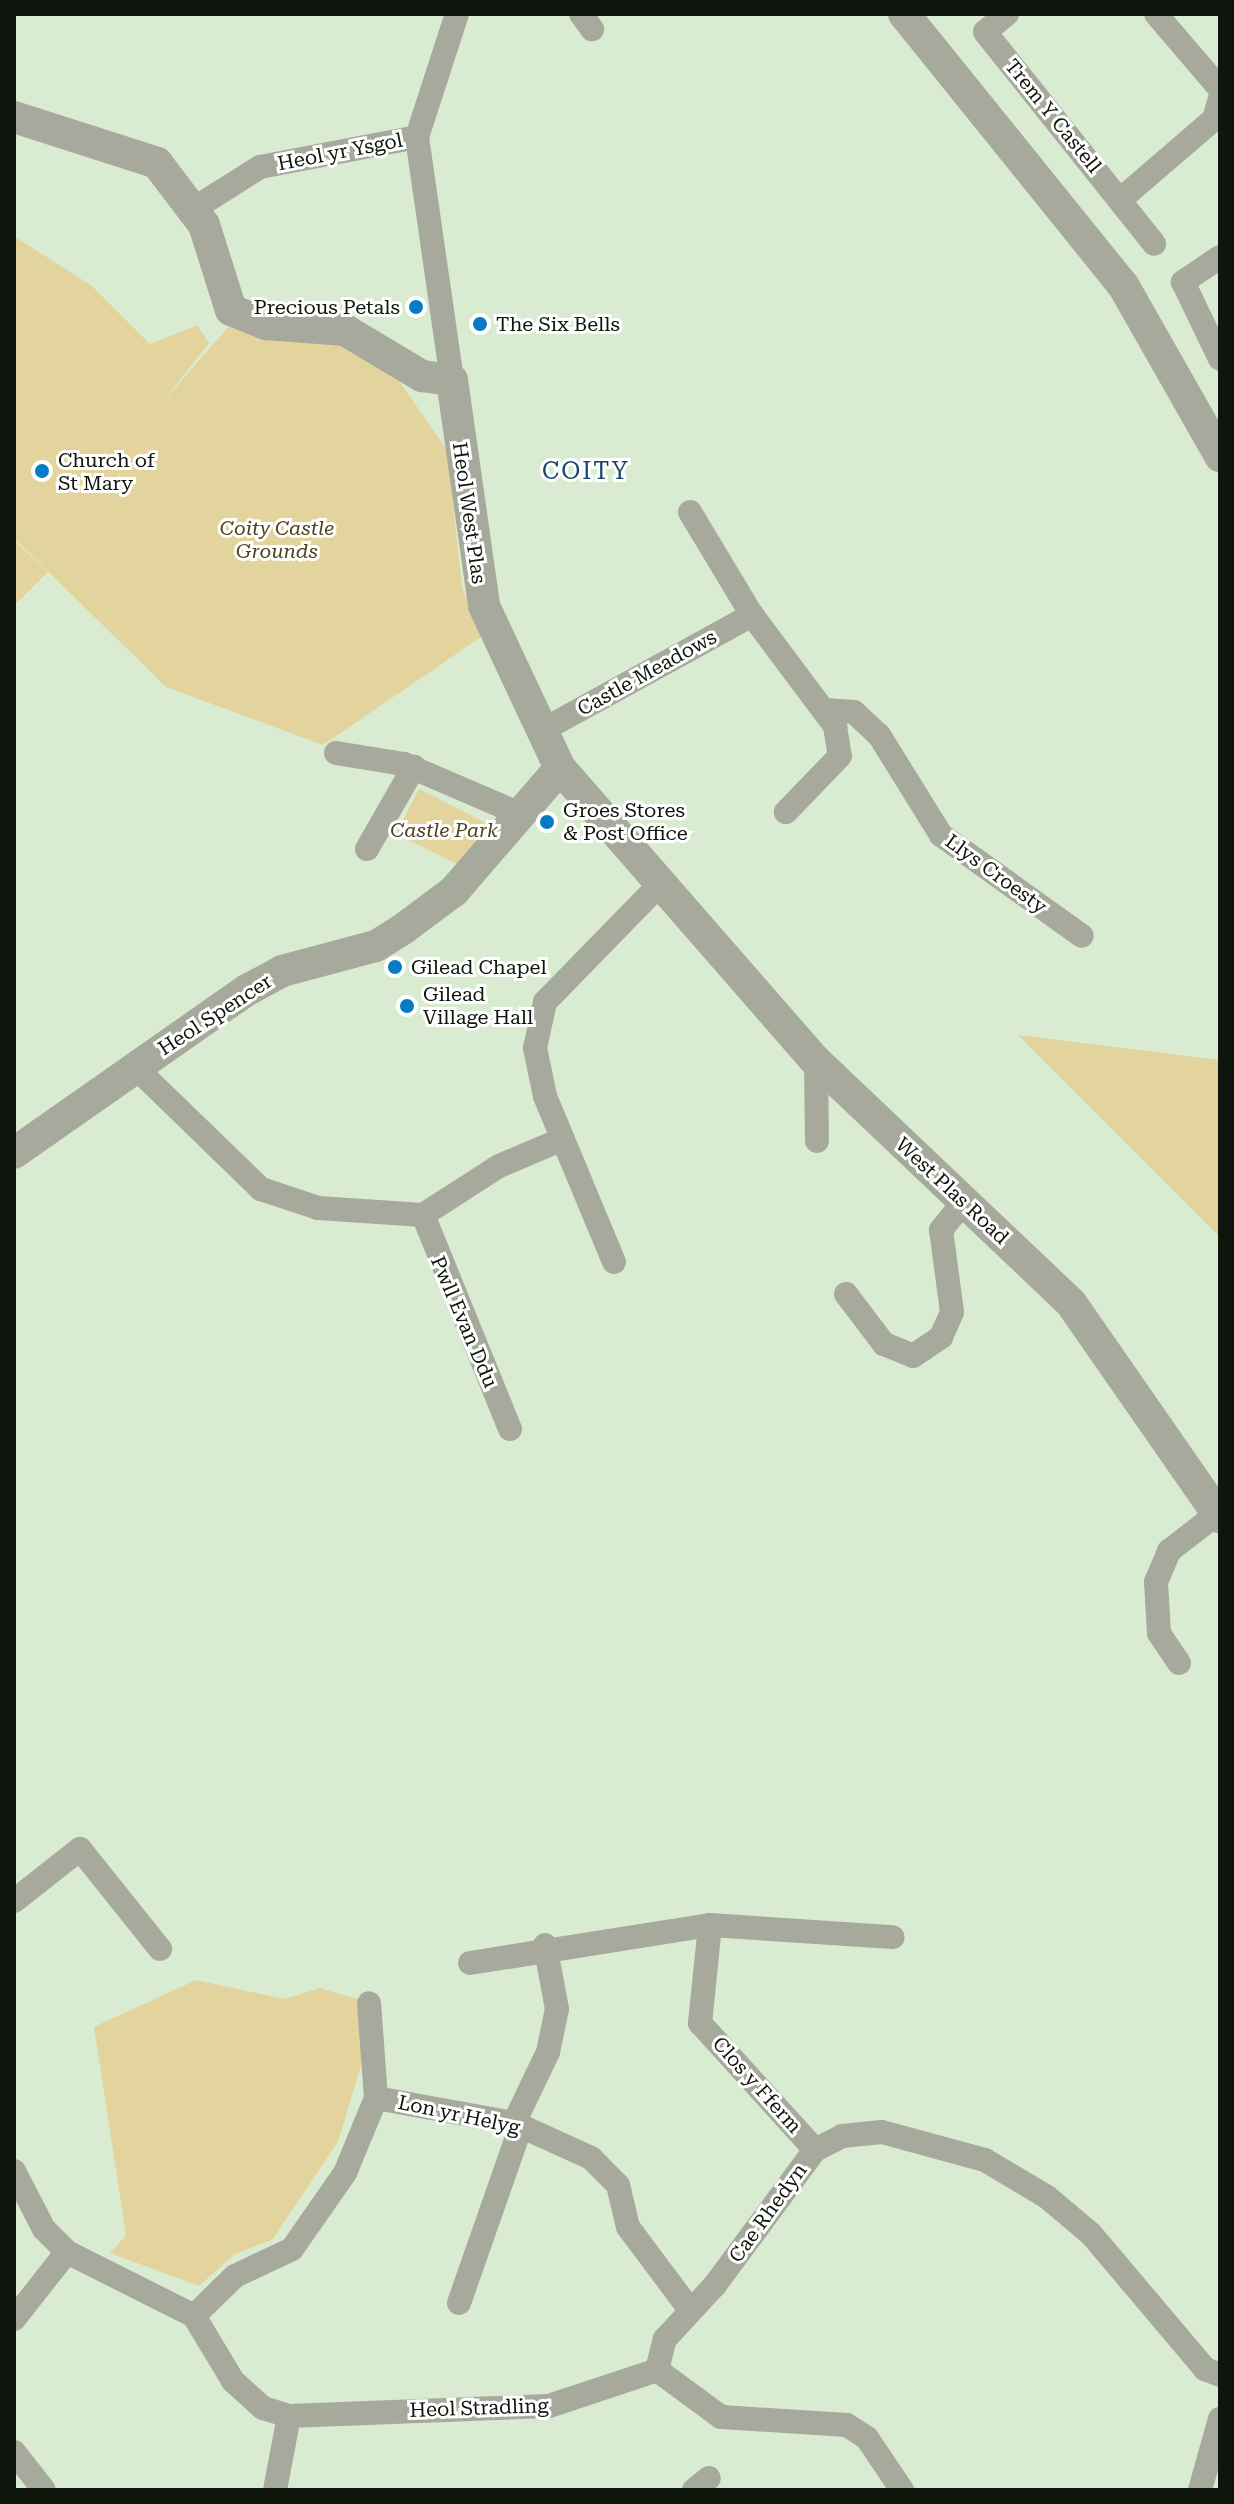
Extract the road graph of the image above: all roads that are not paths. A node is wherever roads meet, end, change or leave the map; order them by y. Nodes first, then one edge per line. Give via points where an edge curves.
1 (457, 14) edge
2 (904, 14) edge
3 (1007, 14) edge
4 (1156, 14) edge
5 (977, 23) edge
6 (1220, 89) edge
7 (1220, 98) edge
8 (14, 117) edge
9 (417, 137) junction
10 (1121, 199) junction
11 (195, 208) junction
12 (1154, 244) dead end
13 (1220, 257) edge
14 (1220, 359) edge
15 (452, 380) junction
16 (1220, 456) edge
17 (690, 512) dead end
18 (752, 615) junction
19 (824, 710) junction
20 (541, 731) junction
21 (336, 753) dead end
22 (414, 767) junction
23 (560, 768) junction
24 (786, 812) dead end
25 (518, 813) junction
26 (367, 849) dead end
27 (661, 883) junction
28 (1082, 936) dead end
29 (816, 1061) junction
30 (136, 1068) junction
31 (563, 1139) junction
32 (817, 1141) dead end
33 (14, 1153) edge
34 (962, 1204) junction
35 (423, 1215) junction
36 (617, 1261) dead end
37 (846, 1294) dead end
38 (509, 1429) dead end
39 (1219, 1515) edge
40 (1179, 1663) dead end
41 (14, 1901) edge
42 (710, 1925) junction
43 (893, 1937) dead end
44 (545, 1945) junction
45 (160, 1949) dead end
46 (470, 1963) dead end
47 (369, 2003) dead end
48 (376, 2098) junction
49 (517, 2124) junction
50 (815, 2150) junction
51 (14, 2171) edge
52 (67, 2252) junction
53 (459, 2303) dead end
54 (690, 2310) junction
55 (194, 2316) junction
56 (14, 2319) edge
57 (657, 2370) junction
58 (1220, 2375) edge
59 (289, 2416) junction
60 (1220, 2419) edge
61 (14, 2452) edge
62 (44, 2490) edge
63 (275, 2490) edge
64 (902, 2490) edge
65 (1200, 2490) edge

1 - 9 street
2 - 16 street via 1123,285
3 - 5 street, Trem Y Castell
4 - 6 street
5 - 10 street, Trem Y Castell
7 - 10 street via 1214,119
8 - 11 street via 157,163
9 - 11 street, Heol yr Ysgol via 260,167
9 - 15 street, Heol West Plas
10 - 12 street, Trem Y Castell
11 - 15 street via 231,310 266,324 345,330 422,376
13 - 14 street via 1183,282
15 - 20 street, Heol West Plas via 484,606
17 - 18 street via 690,543
18 - 19 street
18 - 20 street, Castle Meadows
19 - 24 street via 840,756
19 - 28 street, Llys Croesty via 854,712 879,735 941,835
20 - 23 street, Heol West Plas
21 - 22 street
22 - 25 street
22 - 26 street
23 - 25 street, Heol Spencer
23 - 27 street, Heol West Plas
25 - 30 street, Heol Spencer via 454,891 403,929 376,946 282,971
27 - 29 street, West Plas Road
27 - 31 street via 545,1002 535,1048
29 - 32 street
29 - 34 street, West Plas Road
30 - 33 street, Heol Spencer
30 - 35 street via 261,1189 318,1208
31 - 35 street via 499,1166
31 - 36 street
34 - 37 street via 941,1230 952,1312 941,1337 913,1356 884,1344
34 - 39 street, West Plas Road via 1071,1303
35 - 38 street, Pwll Evan Ddu
39 - 40 street via 1169,1551 1156,1582 1159,1633
41 - 45 street via 80,1849
42 - 43 street
42 - 44 street
42 - 50 street, Clos y Fferm via 700,2023
44 - 46 street
44 - 49 street via 557,2009 548,2052
47 - 48 street
48 - 49 street, Lon yr Helyg
48 - 55 street via 345,2173 292,2249 235,2276
49 - 53 street
49 - 54 street, Lon yr Helyg via 591,2158 618,2185 628,2227
50 - 54 street, Cae Rhedyn
50 - 58 street, Cae Rhedyn via 842,2136 882,2132 985,2160 1091,2234 1205,2369
51 - 52 street via 44,2229
52 - 55 street
52 - 56 street
54 - 57 street, Cae Rhedyn via 665,2339
55 - 59 street, Heol Stradling via 246,2395
57 - 59 street, Heol Stradling via 549,2406
57 - 64 street via 721,2417 847,2425 867,2438
59 - 63 street
60 - 65 street
61 - 62 street

